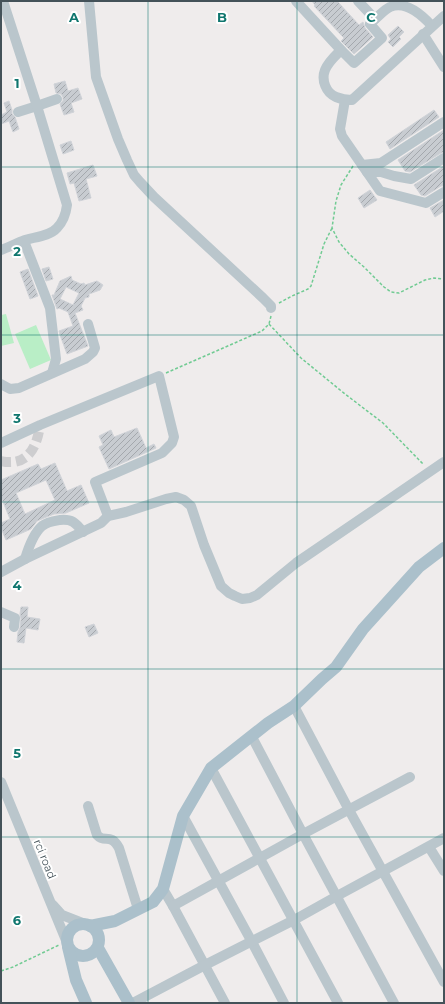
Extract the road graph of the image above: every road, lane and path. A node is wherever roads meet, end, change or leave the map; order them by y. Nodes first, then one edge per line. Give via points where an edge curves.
1 (3, 1) edge
2 (89, 1) edge
3 (296, 1) edge
4 (358, 1) edge
5 (444, 16) edge
6 (375, 19) junction
7 (432, 26) junction
8 (423, 34) junction
9 (341, 50) junction
10 (444, 67) edge
11 (57, 99) dead end
12 (345, 100) junction
13 (37, 106) junction
14 (18, 112) dead end
15 (444, 122) edge
16 (355, 156) junction
17 (444, 158) edge
18 (364, 169) junction
19 (444, 192) edge
20 (332, 228) junction
21 (24, 241) junction
22 (1, 250) edge
23 (444, 279) edge
24 (271, 308) junction
25 (88, 324) dead end
26 (269, 324) junction
27 (52, 373) junction
28 (159, 376) junction
29 (1, 384) edge
30 (1, 442) edge
31 (444, 462) edge
32 (430, 471) junction
33 (108, 516) junction
34 (83, 532) junction
35 (444, 548) edge
36 (25, 559) junction
37 (1, 572) edge
38 (1, 612) edge
39 (14, 627) dead end
40 (294, 706) junction
41 (252, 736) junction
42 (211, 768) junction
43 (410, 777) dead end
44 (1, 782) edge
45 (88, 806) dead end
46 (349, 810) junction
47 (183, 816) junction
48 (303, 834) junction
49 (444, 838) edge
50 (429, 847) junction
51 (259, 858) junction
52 (444, 871) edge
53 (383, 872) junction
54 (218, 881) junction
55 (163, 890) junction
56 (46, 894) junction
57 (337, 896) junction
58 (173, 906) junction
59 (138, 910) junction
60 (294, 920) junction
61 (115, 921) junction
62 (87, 925) junction
63 (252, 942) junction
64 (99, 943) junction
65 (64, 945) junction
66 (205, 965) junction
67 (1, 971) edge
68 (444, 982) edge
69 (86, 1003) edge
70 (129, 1003) edge
71 (133, 1003) edge
72 (225, 1003) edge
73 (284, 1003) edge
74 (338, 1003) edge
75 (394, 1003) edge

1 - 13 street
2 - 24 street via 96,77 134,175
3 - 9 street
4 - 6 street
5 - 7 street
6 - 7 street via 390,6 398,4 416,9
6 - 9 street via 370,24 382,38 354,63
7 - 8 street
8 - 10 street
8 - 12 street via 352,100
9 - 12 street via 328,62 324,80 330,93
11 - 13 street
12 - 16 street via 340,129
13 - 14 street
13 - 21 street via 67,205 66,213 57,228 50,233
15 - 18 street via 381,163
16 - 18 street
16 - 20 path via 352,167 341,185
17 - 18 street via 411,179
18 - 19 street via 380,191 426,203
20 - 23 path via 349,254 391,292 399,293 425,280
20 - 24 path via 324,244 311,286
21 - 22 street
21 - 27 street via 50,308 56,359
24 - 26 path
25 - 27 street via 95,348 93,352 85,359
26 - 28 path via 262,331
26 - 32 path via 301,358 383,423
27 - 29 street via 19,388 10,389
28 - 30 street
28 - 33 street via 174,437 172,443 162,453 95,482
31 - 32 street
32 - 33 street via 296,563 250,598 242,599 221,586 191,506 184,500 176,497
33 - 34 street via 101,523
34 - 36 street
34 - 36 street via 69,519 42,526 35,535
35 - 40 main road via 419,567 363,629 336,667
36 - 37 street
38 - 39 street via 15,618
40 - 41 main road
40 - 46 street
41 - 42 main road
41 - 48 street
42 - 47 main road
42 - 51 street
43 - 46 street
44 - 56 street, rci road
45 - 59 street via 97,835 113,839 119,848
46 - 48 street
46 - 53 street
47 - 54 street
47 - 55 main road
48 - 51 street
48 - 57 street
49 - 50 street
50 - 52 street
50 - 53 street
51 - 54 street
51 - 60 street
53 - 57 street
53 - 68 street
54 - 58 street
54 - 63 street
55 - 58 street
55 - 59 main road via 153,902
56 - 62 street via 62,915
56 - 65 street, rci road
57 - 60 street
57 - 75 street
58 - 66 street
59 - 61 main road
60 - 63 street
60 - 74 street
61 - 62 main road
61 - 64 main road
62 - 64 main road via 98,932
62 - 65 main road via 80,924 71,930
63 - 66 street
63 - 73 street
64 - 65 main road via 94,952 84,957 74,954
64 - 70 main road
65 - 67 path
65 - 69 main road
66 - 71 street
66 - 72 street

